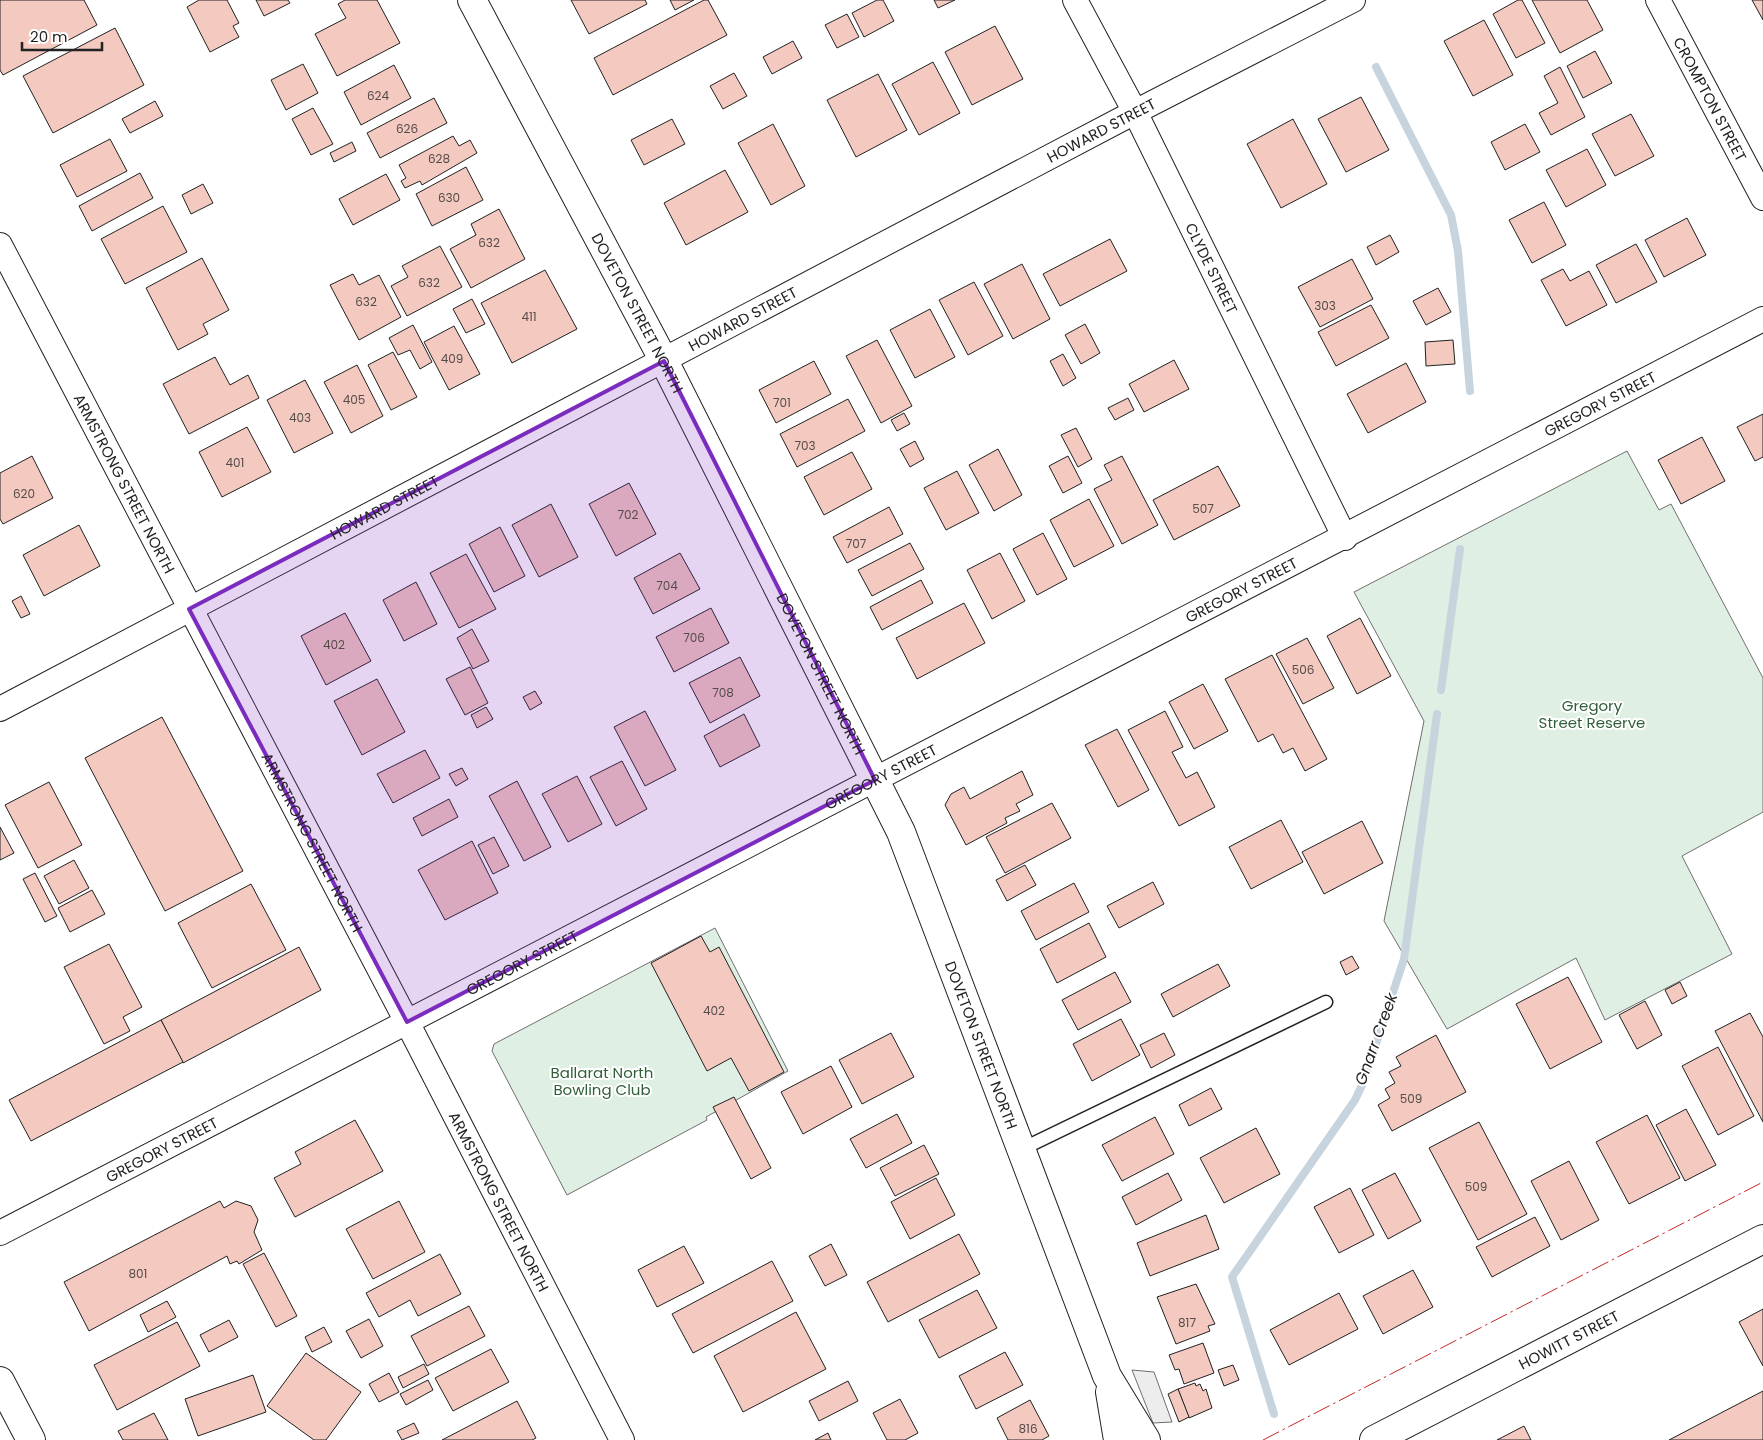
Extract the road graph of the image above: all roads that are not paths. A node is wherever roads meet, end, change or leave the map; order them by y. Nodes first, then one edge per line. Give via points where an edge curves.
1 (472, 0) edge
2 (1075, 0) edge
3 (1353, 0) edge
4 (1658, 0) edge
5 (1135, 112) junction
6 (1763, 198) edge
7 (0, 245) edge
8 (1763, 319) edge
9 (664, 361) junction
10 (1345, 538) junction
11 (190, 609) junction
12 (0, 709) edge
13 (875, 780) junction
14 (1326, 1002) dead end
15 (407, 1022) junction
16 (1022, 1149) junction
17 (0, 1233) edge
18 (1763, 1239) edge
19 (1107, 1376) junction
20 (0, 1381) edge
21 (31, 1440) edge
22 (622, 1440) edge
23 (1118, 1440) edge
24 (1146, 1440) edge
25 (1374, 1440) edge

1 - 9 main road, DOVETON STREET NORTH
2 - 5 street, CLYDE STREET
3 - 5 street, HOWARD STREET
4 - 6 street, CROMPTON STREET
5 - 9 street, HOWARD STREET
5 - 10 street, CLYDE STREET
7 - 11 street, ARMSTRONG STREET NORTH
8 - 10 street, GREGORY STREET
9 - 11 street, HOWARD STREET
9 - 13 main road, DOVETON STREET NORTH
10 - 13 street, GREGORY STREET
11 - 12 street, HOWARD STREET
11 - 15 street, ARMSTRONG STREET NORTH
13 - 15 street, GREGORY STREET
13 - 16 main road, DOVETON STREET NORTH via 911,854
14 - 16 lane
15 - 17 street, GREGORY STREET
15 - 22 street, ARMSTRONG STREET NORTH
16 - 19 main road, DOVETON STREET NORTH
18 - 25 main road, HOWITT STREET
19 - 23 main road, DOVETON STREET NORTH
19 - 24 main road, DOVETON STREET NORTH
20 - 21 main road

